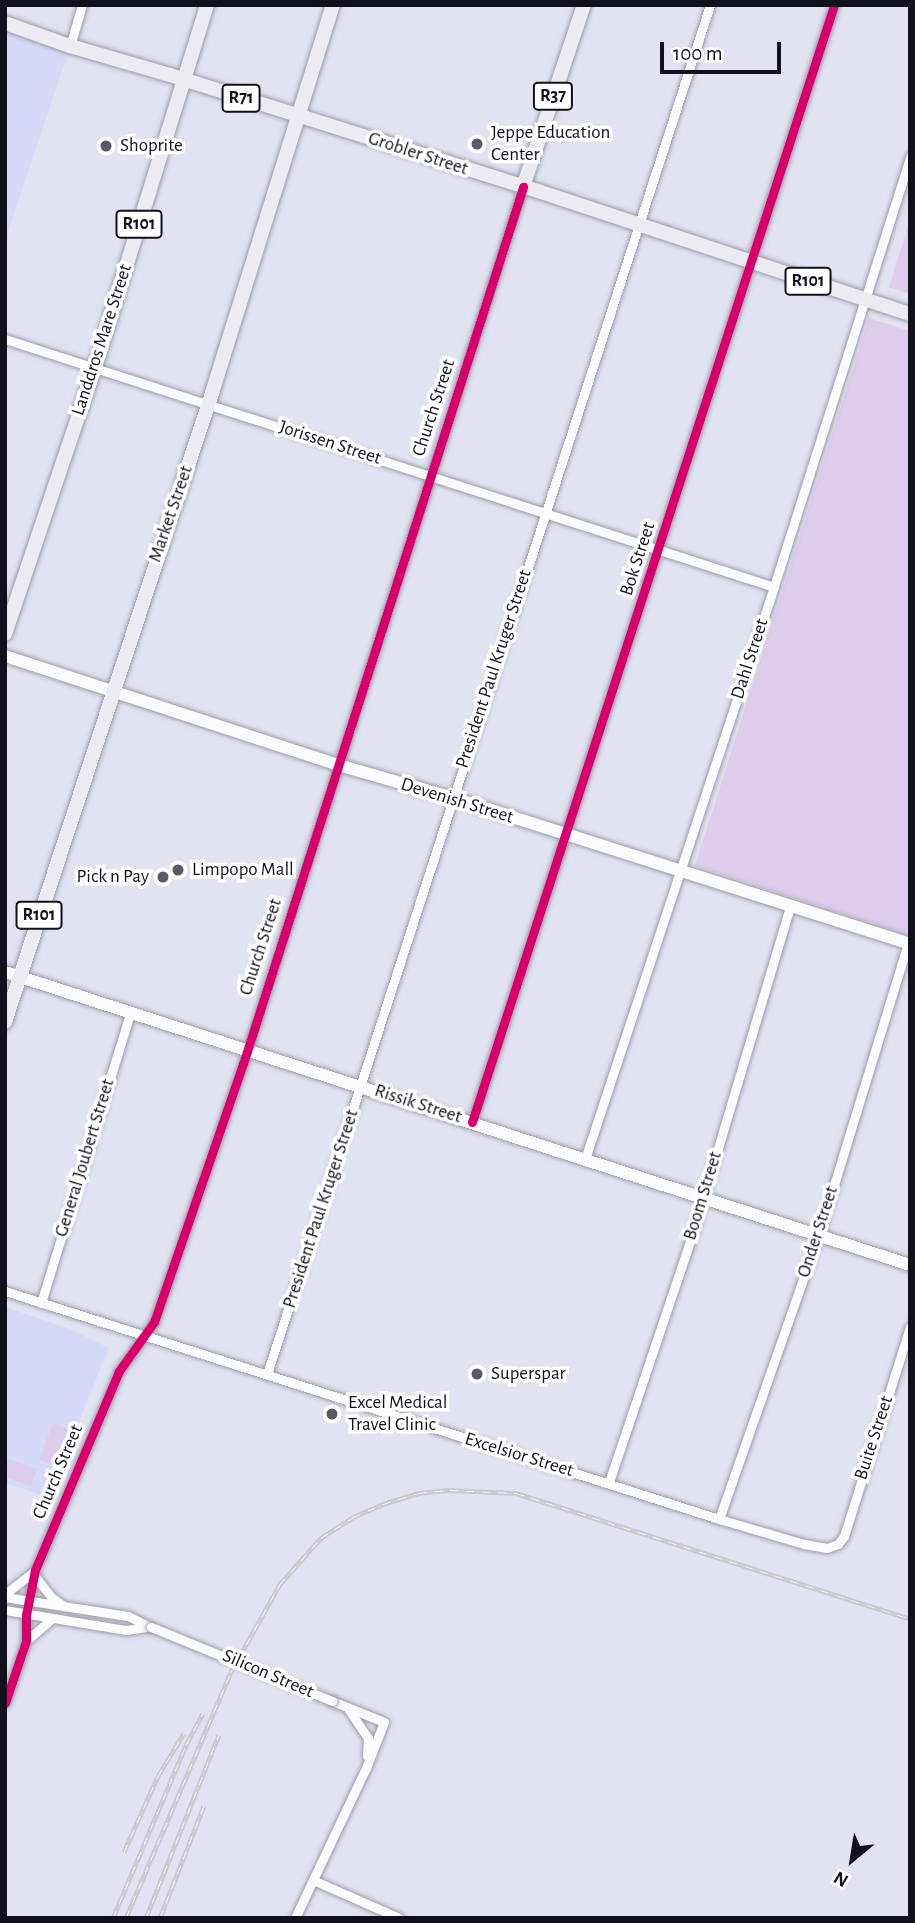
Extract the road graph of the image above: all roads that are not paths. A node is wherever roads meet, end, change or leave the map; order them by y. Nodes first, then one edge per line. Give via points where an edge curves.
1 (82, 5) edge
2 (207, 5) edge
3 (333, 5) edge
4 (583, 5) edge
5 (710, 5) edge
6 (834, 5) edge
7 (5, 23) edge
8 (70, 46) junction
9 (184, 79) junction
10 (298, 116) junction
11 (910, 157) edge
12 (523, 187) junction
13 (638, 226) junction
14 (751, 262) junction
15 (864, 300) junction
16 (910, 314) edge
17 (5, 339) edge
18 (94, 368) junction
19 (208, 404) junction
20 (431, 476) junction
21 (545, 511) junction
22 (660, 548) junction
23 (774, 587) junction
24 (5, 635) edge
25 (5, 656) edge
26 (112, 692) junction
27 (338, 765) junction
28 (453, 798) junction
29 (566, 835) junction
30 (681, 870) junction
31 (790, 906) junction
32 (909, 944) edge
33 (12, 974) edge
34 (130, 1013) junction
35 (5, 1022) edge
36 (247, 1049) junction
37 (362, 1085) junction
38 (472, 1122) junction
39 (584, 1158) junction
40 (703, 1197) junction
41 (819, 1234) junction
42 (910, 1265) edge
43 (5, 1291) edge
44 (41, 1303) junction
45 (910, 1327) edge
46 (146, 1336) junction
47 (268, 1374) junction
48 (610, 1482) junction
49 (719, 1519) junction
50 (834, 1547) joint
51 (35, 1572) junction
52 (5, 1595) edge
53 (28, 1601) junction
54 (66, 1607) junction
55 (5, 1610) edge
56 (26, 1615) junction
57 (51, 1619) junction
58 (150, 1627) junction
59 (26, 1641) junction
60 (5, 1703) edge
61 (346, 1707) junction
62 (366, 1768) junction
63 (313, 1881) junction
64 (295, 1918) edge
65 (399, 1918) edge

1 - 8 street
2 - 9 main road, Landdros Mare Street / R101
3 - 10 main road, Market Street / R101
4 - 12 main road, Church Street / R37
5 - 13 street, President Paul Kruger Street
6 - 14 street, Bok Street
7 - 8 main road, Grobler Street / R71
8 - 9 main road, Grobler Street / R71
9 - 10 main road, Grobler Street / R71
9 - 18 main road, Landdros Mare Street / R101
10 - 12 main road, Grobler Street / R101
10 - 19 main road, Market Street / R101
11 - 15 street, Dahl Street
12 - 13 main road, Grobler Street / R101
12 - 20 street, Church Street
13 - 14 main road, Grobler Street / R101
13 - 21 street, President Paul Kruger Street
14 - 15 main road, Grobler Street / R101
14 - 22 street, Bok Street
15 - 16 main road, Grobler Street / R101
15 - 23 street, Dahl Street
17 - 18 street, Jorissen Street
18 - 19 street, Jorissen Street
18 - 24 main road, Landdros Mare Street / R101
19 - 20 street, Jorissen Street
19 - 26 main road, Market Street / R101
20 - 21 street, Jorissen Street
20 - 27 street, Church Street
21 - 22 street, Jorissen Street
21 - 28 street, President Paul Kruger Street
22 - 23 street, Jorissen Street
22 - 29 street, Bok Street
23 - 30 street, Dahl Street
25 - 26 main road, Devenish Street
26 - 27 main road, Devenish Street
26 - 33 main road, Market Street / R101
27 - 28 main road, Devenish Street
27 - 36 street, Church Street
28 - 29 main road, Devenish Street
28 - 37 street, President Paul Kruger Street
29 - 30 main road, Devenish Street
29 - 38 street, Bok Street
30 - 31 main road, Devenish Street
30 - 39 street, Dahl Street
31 - 32 main road, Devenish Street
31 - 40 street, Boom Street
32 - 41 street, Onder Street
33 - 34 main road, Rissik Street
33 - 35 main road, Market Street / R101
34 - 36 main road, Rissik Street
34 - 44 street, General Joubert Street
36 - 37 main road, Rissik Street
36 - 46 street, Church Street via 164,1296
37 - 38 main road, Rissik Street
37 - 47 street, President Paul Kruger Street
38 - 39 main road, Rissik Street
39 - 40 main road, Rissik Street
40 - 41 main road, Rissik Street
40 - 48 street, Boom Street
41 - 42 main road, Rissik Street
41 - 49 street, Onder Street
43 - 44 street, Excelsior Street
44 - 46 street, Excelsior Street
45 - 50 street, Buite Street via 844,1536
46 - 47 street, Excelsior Street
46 - 51 street, Church Street via 119,1371
47 - 48 street, Excelsior Street
48 - 49 street, Excelsior Street
49 - 50 street, Excelsior Street via 804,1544
51 - 52 street, Church Street
51 - 53 street, Church Street
51 - 54 street via 47,1592
52 - 53 street, Silicon Street
53 - 54 street, Silicon Street
53 - 56 street, Church Street
54 - 58 street, Silicon Street via 128,1616
55 - 56 street
56 - 57 street
56 - 59 street, Church Street
57 - 58 street via 126,1630
57 - 59 street, Church Street
58 - 61 street, Silicon Street, bridge
59 - 60 street, Church Street
61 - 62 street via 368,1738
61 - 62 street, Silicon Street via 384,1723
62 - 63 street
63 - 64 street
63 - 65 street

